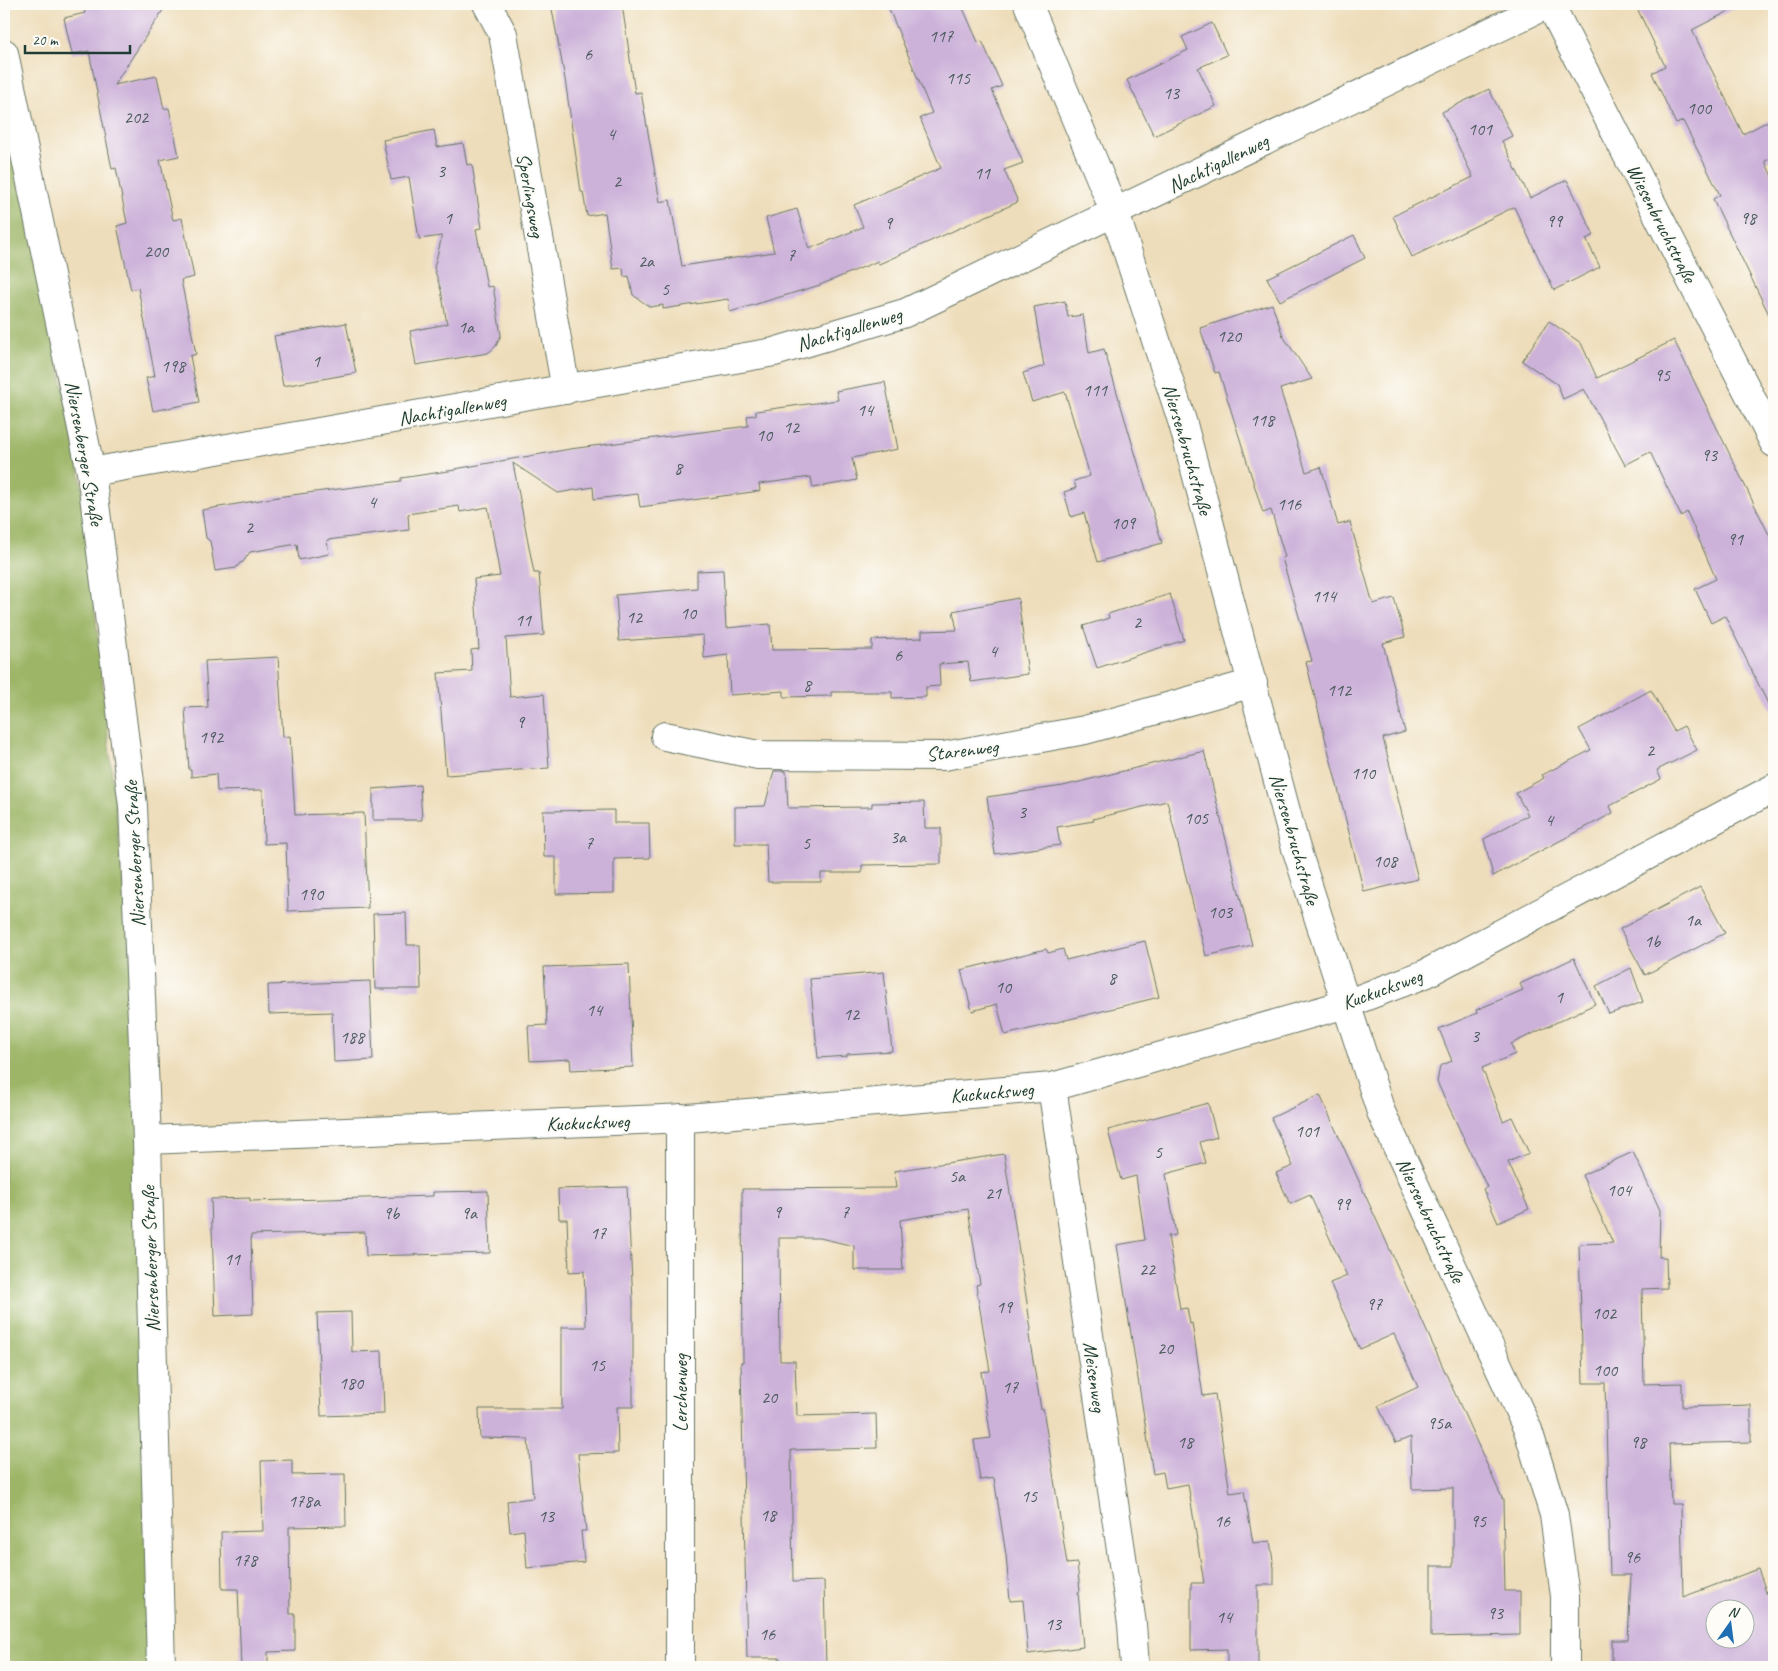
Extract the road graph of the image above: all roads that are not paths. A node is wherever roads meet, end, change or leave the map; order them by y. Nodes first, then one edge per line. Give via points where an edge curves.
1 (488, 4) edge
2 (1028, 4) edge
3 (1549, 4) edge
4 (4, 53) edge
5 (1115, 212) junction
6 (566, 390) junction
7 (1774, 443) edge
8 (91, 472) junction
9 (1253, 683) junction
10 (665, 736) dead end
11 (1774, 788) edge
12 (1346, 1004) junction
13 (1052, 1087) junction
14 (680, 1118) junction
15 (147, 1140) junction
16 (161, 1667) edge
17 (680, 1667) edge
18 (1135, 1667) edge
19 (1565, 1667) edge

1 - 6 street, Sperlingsweg via 503,34
2 - 5 street, Niersenbruchstraße
3 - 5 street, Nachtigallenweg
3 - 7 street, Wiesenbruchstraße
4 - 8 street, Niersenberger Straße
5 - 6 street, Nachtigallenweg via 905,313 774,352
5 - 9 street, Niersenbruchstraße via 1183,424
6 - 8 street, Nachtigallenweg
8 - 15 street, Niersenberger Straße via 133,806
9 - 10 street, Starenweg via 1085,730 944,756 758,755
9 - 12 street, Niersenbruchstraße via 1295,845
11 - 12 street, Kuckucksweg via 1425,974
12 - 13 street, Kuckucksweg
12 - 19 street, Niersenbruchstraße via 1380,1112 1528,1430 1554,1515 1565,1596
13 - 14 street, Kuckucksweg
13 - 18 street, Meisenweg via 1132,1624
14 - 15 street, Kuckucksweg
14 - 17 street, Lerchenweg
15 - 16 street, Niersenberger Straße

